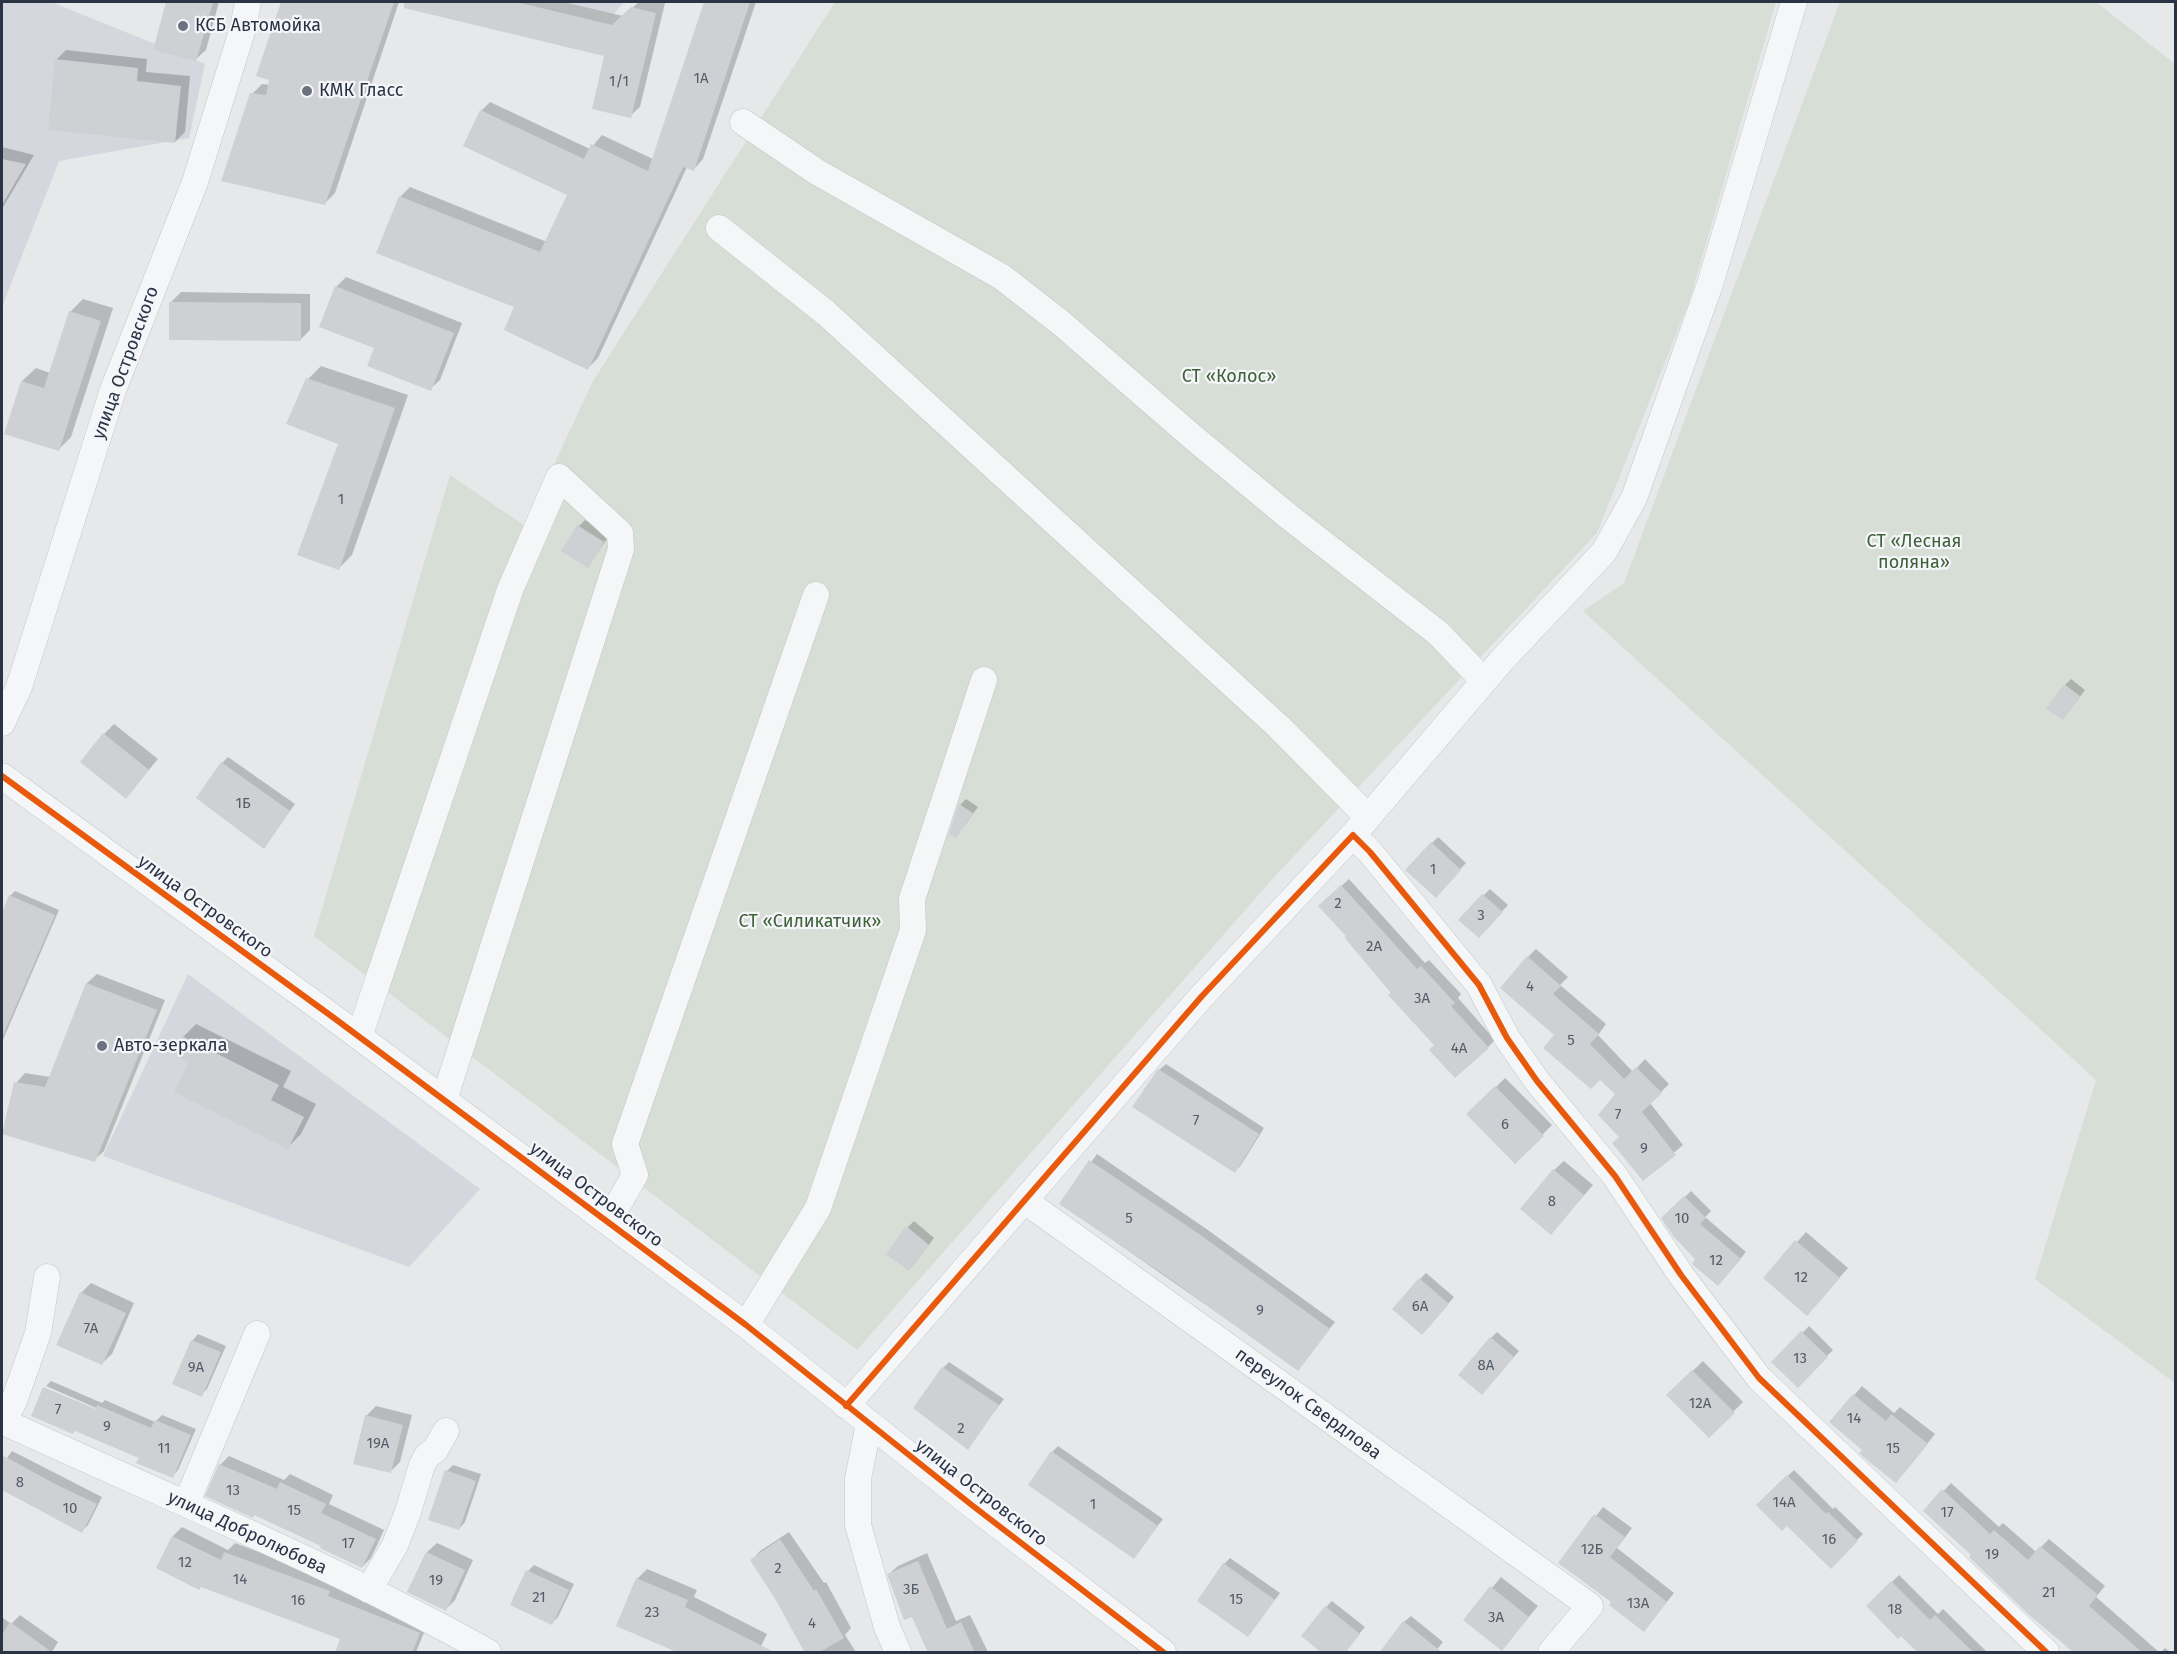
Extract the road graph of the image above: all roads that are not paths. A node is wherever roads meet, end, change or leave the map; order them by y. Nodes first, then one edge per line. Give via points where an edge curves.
1 (248, 2) edge
2 (1794, 2) edge
3 (743, 122) dead end
4 (719, 228) dead end
5 (816, 595) dead end
6 (984, 680) dead end
7 (1484, 681) junction
8 (2, 723) edge
9 (2, 776) edge
10 (1361, 826) junction
11 (359, 1037) junction
12 (444, 1100) junction
13 (1025, 1201) junction
14 (608, 1222) junction
15 (47, 1277) dead end
16 (746, 1325) junction
17 (257, 1334) dead end
18 (846, 1406) junction
19 (2, 1422) edge
20 (869, 1424) junction
21 (446, 1431) dead end
22 (186, 1504) junction
23 (369, 1590) junction
24 (1136, 1642) edge
25 (488, 1653) edge
26 (898, 1653) edge
27 (1163, 1653) edge
28 (1551, 1653) edge
29 (2046, 1653) edge

1 - 8 street, улица Островского via 195,182 113,390 19,687
2 - 7 street via 1710,284 1634,498 1604,552
3 - 7 street via 817,172 1011,284 1288,516 1438,633
4 - 10 street via 835,321 1279,727
5 - 14 street via 626,1144 635,1175
6 - 16 street via 912,899 913,930 818,1208
7 - 10 street
9 - 11 street, улица Островского
10 - 13 street via 1202,996
10 - 29 street via 1370,852 1479,985 1537,1081 1616,1176 1681,1275 1759,1377
11 - 12 street, улица Островского
11 - 12 street via 510,590 559,477 620,533 621,549
12 - 14 street, улица Островского
13 - 18 street
13 - 28 street, переулок Свердлова via 1590,1606
14 - 16 street, улица Островского
15 - 19 street via 38,1333 14,1401
16 - 18 street, улица Островского
17 - 22 street
18 - 20 street, улица Островского
19 - 22 street, улица Добролюбова
20 - 24 street, улица Островского
20 - 26 street via 858,1479 858,1526
21 - 23 street via 422,1466 395,1545
22 - 23 street, улица Добролюбова
23 - 25 street, улица Добролюбова
24 - 27 street, улица Островского

